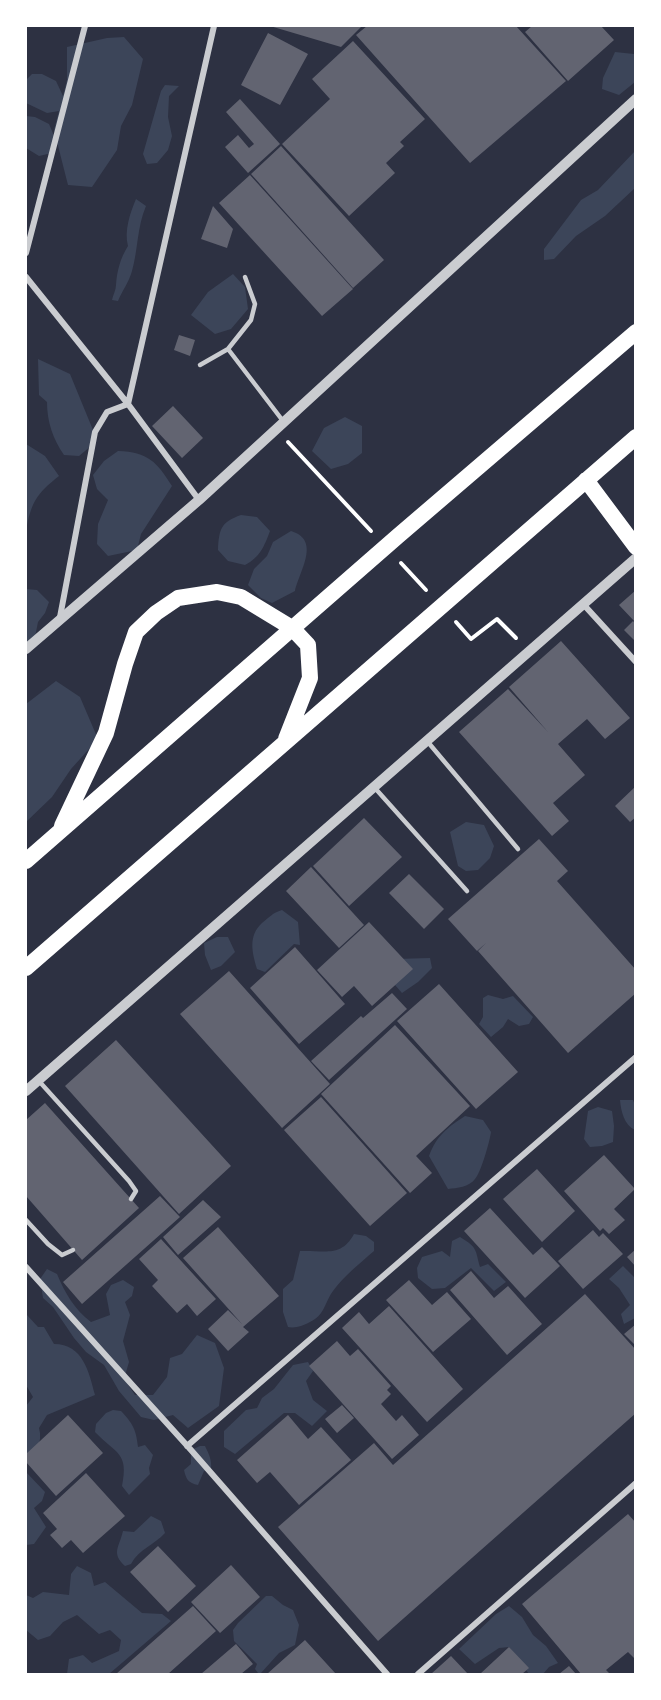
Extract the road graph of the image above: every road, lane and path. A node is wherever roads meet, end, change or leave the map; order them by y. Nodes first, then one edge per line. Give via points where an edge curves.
1 (85, 26) edge
2 (214, 26) edge
3 (636, 99) edge
4 (26, 253) edge
5 (26, 277) edge
6 (245, 277) dead end
7 (636, 332) edge
8 (228, 349) junction
9 (200, 365) dead end
10 (128, 404) junction
11 (280, 426) junction
12 (636, 436) edge
13 (586, 480) junction
14 (199, 500) junction
15 (377, 538) dead end
16 (393, 555) dead end
17 (635, 558) edge
18 (432, 597) dead end
19 (584, 605) junction
20 (60, 621) junction
21 (456, 622) dead end
22 (292, 628) junction
23 (26, 649) edge
24 (529, 652) junction
25 (636, 662) edge
26 (427, 741) junction
27 (285, 743) junction
28 (374, 787) junction
29 (60, 831) junction
30 (518, 849) dead end
31 (26, 861) edge
32 (467, 891) dead end
33 (26, 968) edge
34 (636, 1056) edge
35 (38, 1080) junction
36 (26, 1091) edge
37 (131, 1199) dead end
38 (26, 1220) edge
39 (74, 1250) dead end
40 (26, 1267) edge
41 (188, 1446) junction
42 (636, 1483) edge
43 (387, 1674) edge
44 (418, 1674) edge

1 - 4 street
2 - 10 street
3 - 11 street
5 - 10 street
6 - 8 lane via 255,304 251,320
7 - 22 highway
8 - 9 lane
8 - 11 lane
10 - 14 street
10 - 20 street via 106,412 95,432
11 - 14 street
11 - 15 path
12 - 13 highway
13 - 17 highway
13 - 27 highway
14 - 20 street
16 - 18 path
17 - 19 street
19 - 24 street
19 - 25 street
20 - 23 street
21 - 24 path via 471,639 497,619
22 - 27 highway via 308,645 310,678
22 - 29 highway
22 - 29 highway via 241,597 217,592 178,598 156,613 136,632 106,733
24 - 26 street
26 - 28 street
26 - 30 lane
27 - 33 highway
28 - 32 lane
28 - 35 street
29 - 31 highway
34 - 41 street
35 - 36 street
35 - 37 lane via 129,1181 136,1191
38 - 39 lane via 62,1254
40 - 41 street
41 - 43 street
42 - 44 street

